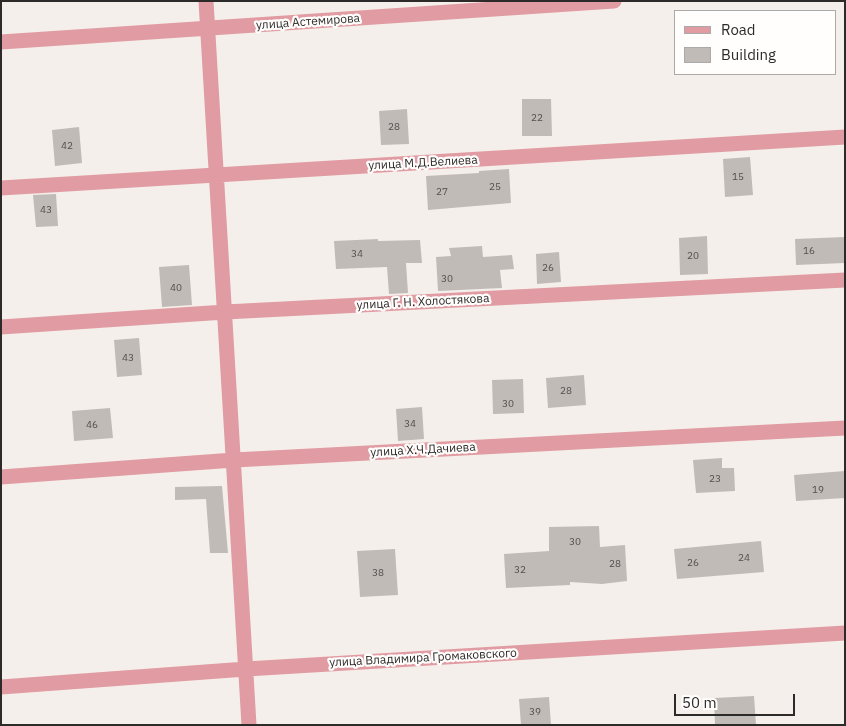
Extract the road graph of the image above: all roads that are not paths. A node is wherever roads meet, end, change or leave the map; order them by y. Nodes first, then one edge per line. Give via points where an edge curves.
1 (206, 1) edge
2 (614, 1) edge
3 (208, 28) junction
4 (1, 42) edge
5 (845, 137) edge
6 (217, 175) junction
7 (1, 188) edge
8 (845, 280) edge
9 (225, 312) junction
10 (1, 326) edge
11 (845, 428) edge
12 (234, 460) junction
13 (1, 477) edge
14 (845, 633) edge
15 (246, 669) junction
16 (1, 687) edge
17 (249, 725) edge

1 - 3 street
2 - 3 street, улица Астемирова
3 - 4 street, улица Астемирова
3 - 6 street
5 - 6 street, улица М.Д.Велиева
6 - 7 street, улица М.Д.Велиева
6 - 9 street
8 - 9 street, улица Г. Н. Холостякова
9 - 10 street, улица Г. Н. Холостякова
9 - 12 street
11 - 12 street, улица Х.Ч.Дачиева
12 - 13 street, улица Х.Ч.Дачиева
12 - 15 street
14 - 15 street, улица Владимира Громаковского
15 - 16 street, улица Владимира Громаковского
15 - 17 street

